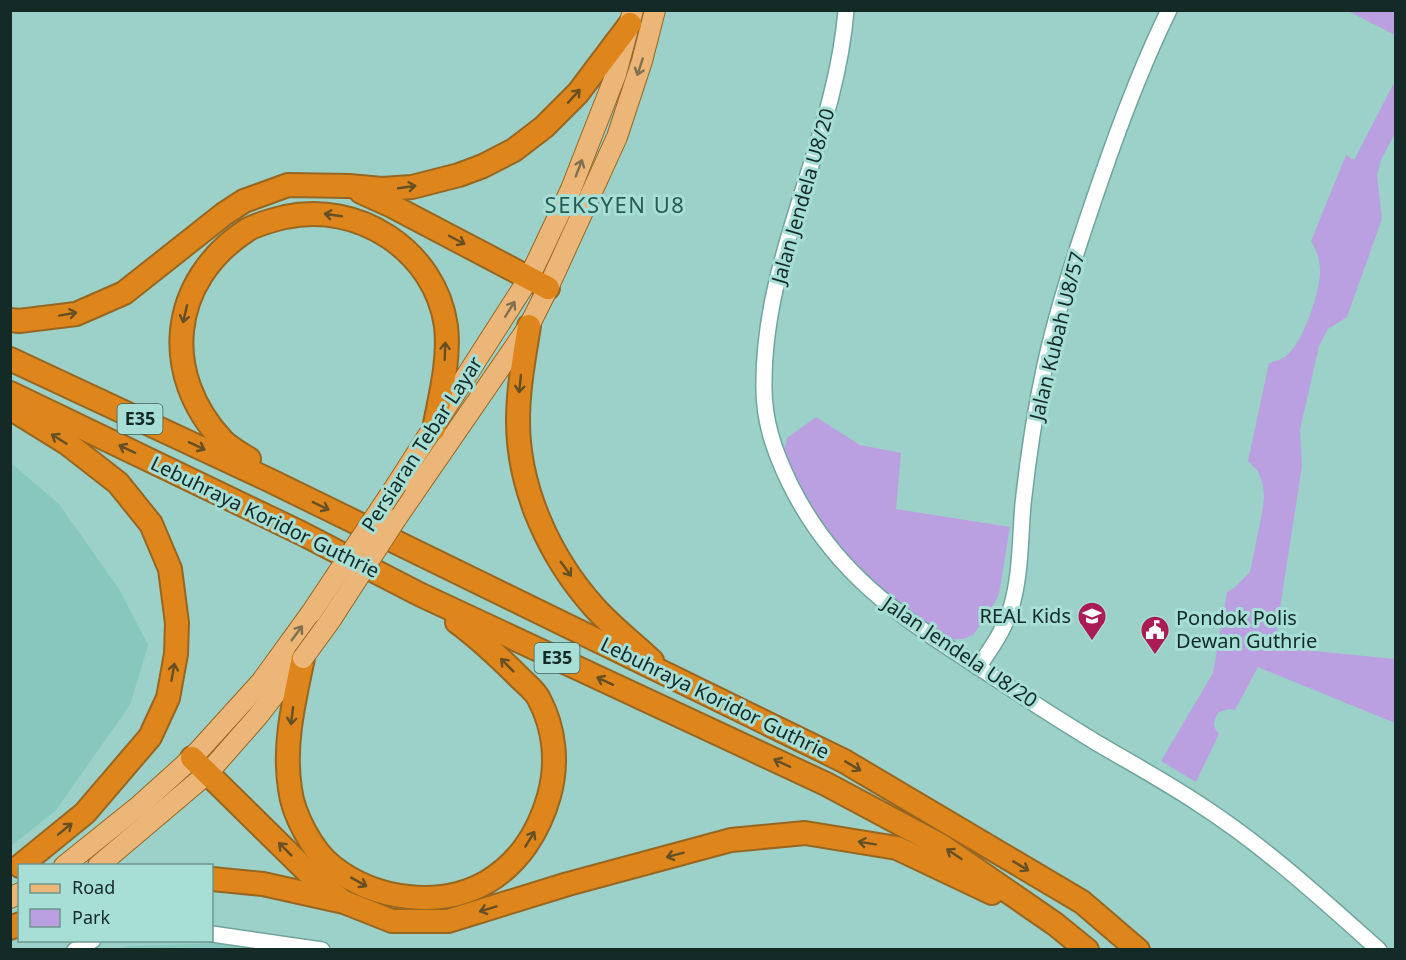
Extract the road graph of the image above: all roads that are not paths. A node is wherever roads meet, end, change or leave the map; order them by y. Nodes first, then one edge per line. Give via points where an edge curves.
1 (655, 10) edge
2 (846, 10) edge
3 (1169, 10) edge
4 (631, 17) edge
5 (349, 186) junction
6 (539, 283) junction
7 (10, 320) edge
8 (529, 326) junction
9 (10, 359) edge
10 (10, 393) edge
11 (10, 408) edge
12 (434, 429) junction
13 (268, 480) junction
14 (419, 594) junction
15 (303, 658) junction
16 (978, 667) junction
17 (668, 677) junction
18 (200, 765) junction
19 (22, 864) edge
20 (66, 864) edge
21 (101, 864) edge
22 (213, 879) edge
23 (344, 902) junction
24 (1055, 924) junction
25 (213, 934) edge
26 (89, 942) edge
27 (75, 950) edge
28 (322, 950) edge
29 (1087, 950) edge
30 (1138, 950) edge
31 (1379, 950) edge

1 -> 6 main road, Persiaran Tebar Layar via 617,137
2 - 16 street, Jalan Jendela U8/20 via 832,96 774,300 764,382 769,435 804,510 853,573 895,610
3 - 16 street, Jalan Kubah U8/57 via 1120,121 1065,293 1045,365 1012,600 995,643
5 -> 4 highway via 412,187 459,175 513,150 544,127 578,93
6 -> 4 main road, Persiaran Tebar Layar via 616,74
5 -> 6 highway
7 -> 5 highway via 75,314 124,293 244,201 288,185
6 - 8 main road, Persiaran Tebar Layar
12 -> 6 main road, Persiaran Tebar Layar
8 - 15 main road, Persiaran Tebar Layar, bridge
8 -> 17 highway via 518,423 523,472 536,515 561,563 595,608
9 -> 13 highway, Lebuhraya Koridor Guthrie / E35
14 -> 10 highway, Lebuhraya Koridor Guthrie / E35
19 -> 11 highway via 86,813 150,737 168,698 177,623 170,569 151,524 118,483 68,444
12 -> 13 highway via 444,374 446,326 427,275 405,248 362,222 325,214 278,219 248,229 202,273 186,307 181,338 188,388 200,409 224,442 256,464
18 -> 12 main road, Persiaran Tebar Layar, bridge via 311,613
13 -> 17 highway, Lebuhraya Koridor Guthrie / E35
15 -> 14 highway via 292,709 287,764 290,790 295,811 310,840 332,867 367,887 423,898 448,897 487,882 530,843 546,809 555,757 551,729 539,697 486,644
24 -> 14 highway, Lebuhraya Koridor Guthrie / E35 via 942,846 826,784
15 - 18 main road, Persiaran Tebar Layar via 258,716
16 - 31 street, Jalan Jendela U8/20 via 1202,806 1268,855
17 -> 30 highway, Lebuhraya Koridor Guthrie / E35 via 843,761 1082,902
18 - 20 main road, Persiaran Tebar Layar via 140,805
18 - 21 main road, Persiaran Tebar Layar
23 -> 18 highway via 316,880
22 - 23 highway via 263,884
24 -> 23 highway via 897,848 805,833 730,840 448,921 392,921
24 - 29 highway, Lebuhraya Koridor Guthrie / E35
25 - 28 street
26 - 27 street

